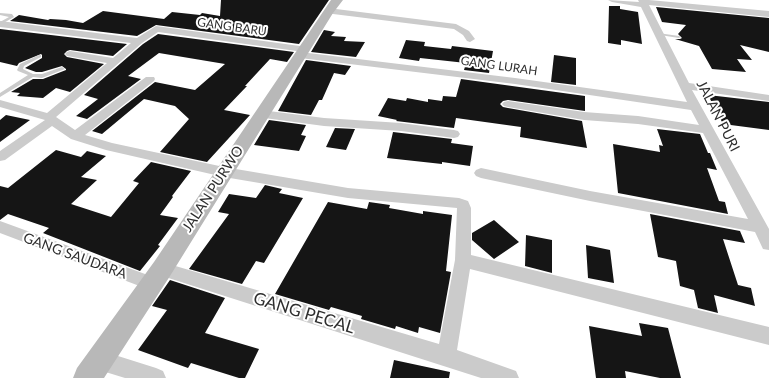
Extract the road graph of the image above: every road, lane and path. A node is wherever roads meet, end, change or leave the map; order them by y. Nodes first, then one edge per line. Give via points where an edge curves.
1 (612, 0) edge
2 (644, 2) edge
3 (332, 6) edge
4 (0, 14) edge
5 (769, 14) edge
6 (0, 24) edge
7 (660, 34) junction
8 (679, 37) dead end
9 (470, 39) dead end
10 (139, 41) junction
11 (302, 52) junction
12 (70, 54) dead end
13 (39, 56) dead end
14 (116, 61) junction
15 (62, 68) dead end
16 (32, 75) junction
17 (150, 79) dead end
18 (685, 86) junction
19 (0, 95) edge
20 (769, 98) edge
21 (0, 103) edge
22 (508, 104) dead end
23 (695, 108) junction
24 (261, 114) junction
25 (51, 119) junction
26 (707, 130) junction
27 (454, 134) dead end
28 (75, 136) junction
29 (0, 157) edge
30 (224, 172) junction
31 (481, 174) dead end
32 (760, 226) junction
33 (0, 227) edge
34 (769, 244) edge
35 (464, 260) junction
36 (156, 276) junction
37 (769, 336) edge
38 (446, 356) junction
39 (99, 360) junction
40 (87, 378) edge
41 (156, 378) edge
42 (509, 378) edge

1 - 2 street
2 - 5 street
2 - 7 street, JALAN PURI
3 - 9 street via 456,27
3 - 11 street, JALAN PURWO
4 - 6 lane via 12,17
6 - 10 street
7 - 8 lane
7 - 18 street, JALAN PURI
10 - 11 street, GANG BARU via 158,29
10 - 14 street
11 - 23 street, GANG LURAH
11 - 24 street, JALAN PURWO
12 - 14 street
13 - 16 lane via 20,68 22,72
14 - 25 street
15 - 16 lane via 45,76
16 - 19 lane
17 - 28 street
18 - 20 street
18 - 23 street, JALAN PURI
21 - 25 street
22 - 26 street via 584,116 633,119
23 - 26 street, JALAN PURI
24 - 27 street
24 - 30 street, JALAN PURWO
25 - 28 street
25 - 29 street
26 - 32 street, JALAN PURI
28 - 30 street via 110,147
30 - 35 street via 348,193 459,203 464,208
30 - 36 street, JALAN PURWO
31 - 32 street
32 - 34 street, JALAN PURI
33 - 36 street, GANG SAUDARA
35 - 37 street
35 - 38 street
36 - 38 street, GANG PECAL
36 - 39 street, JALAN PURWO
38 - 42 street, GANG PECAL
39 - 40 street, JALAN PURWO
39 - 41 street

